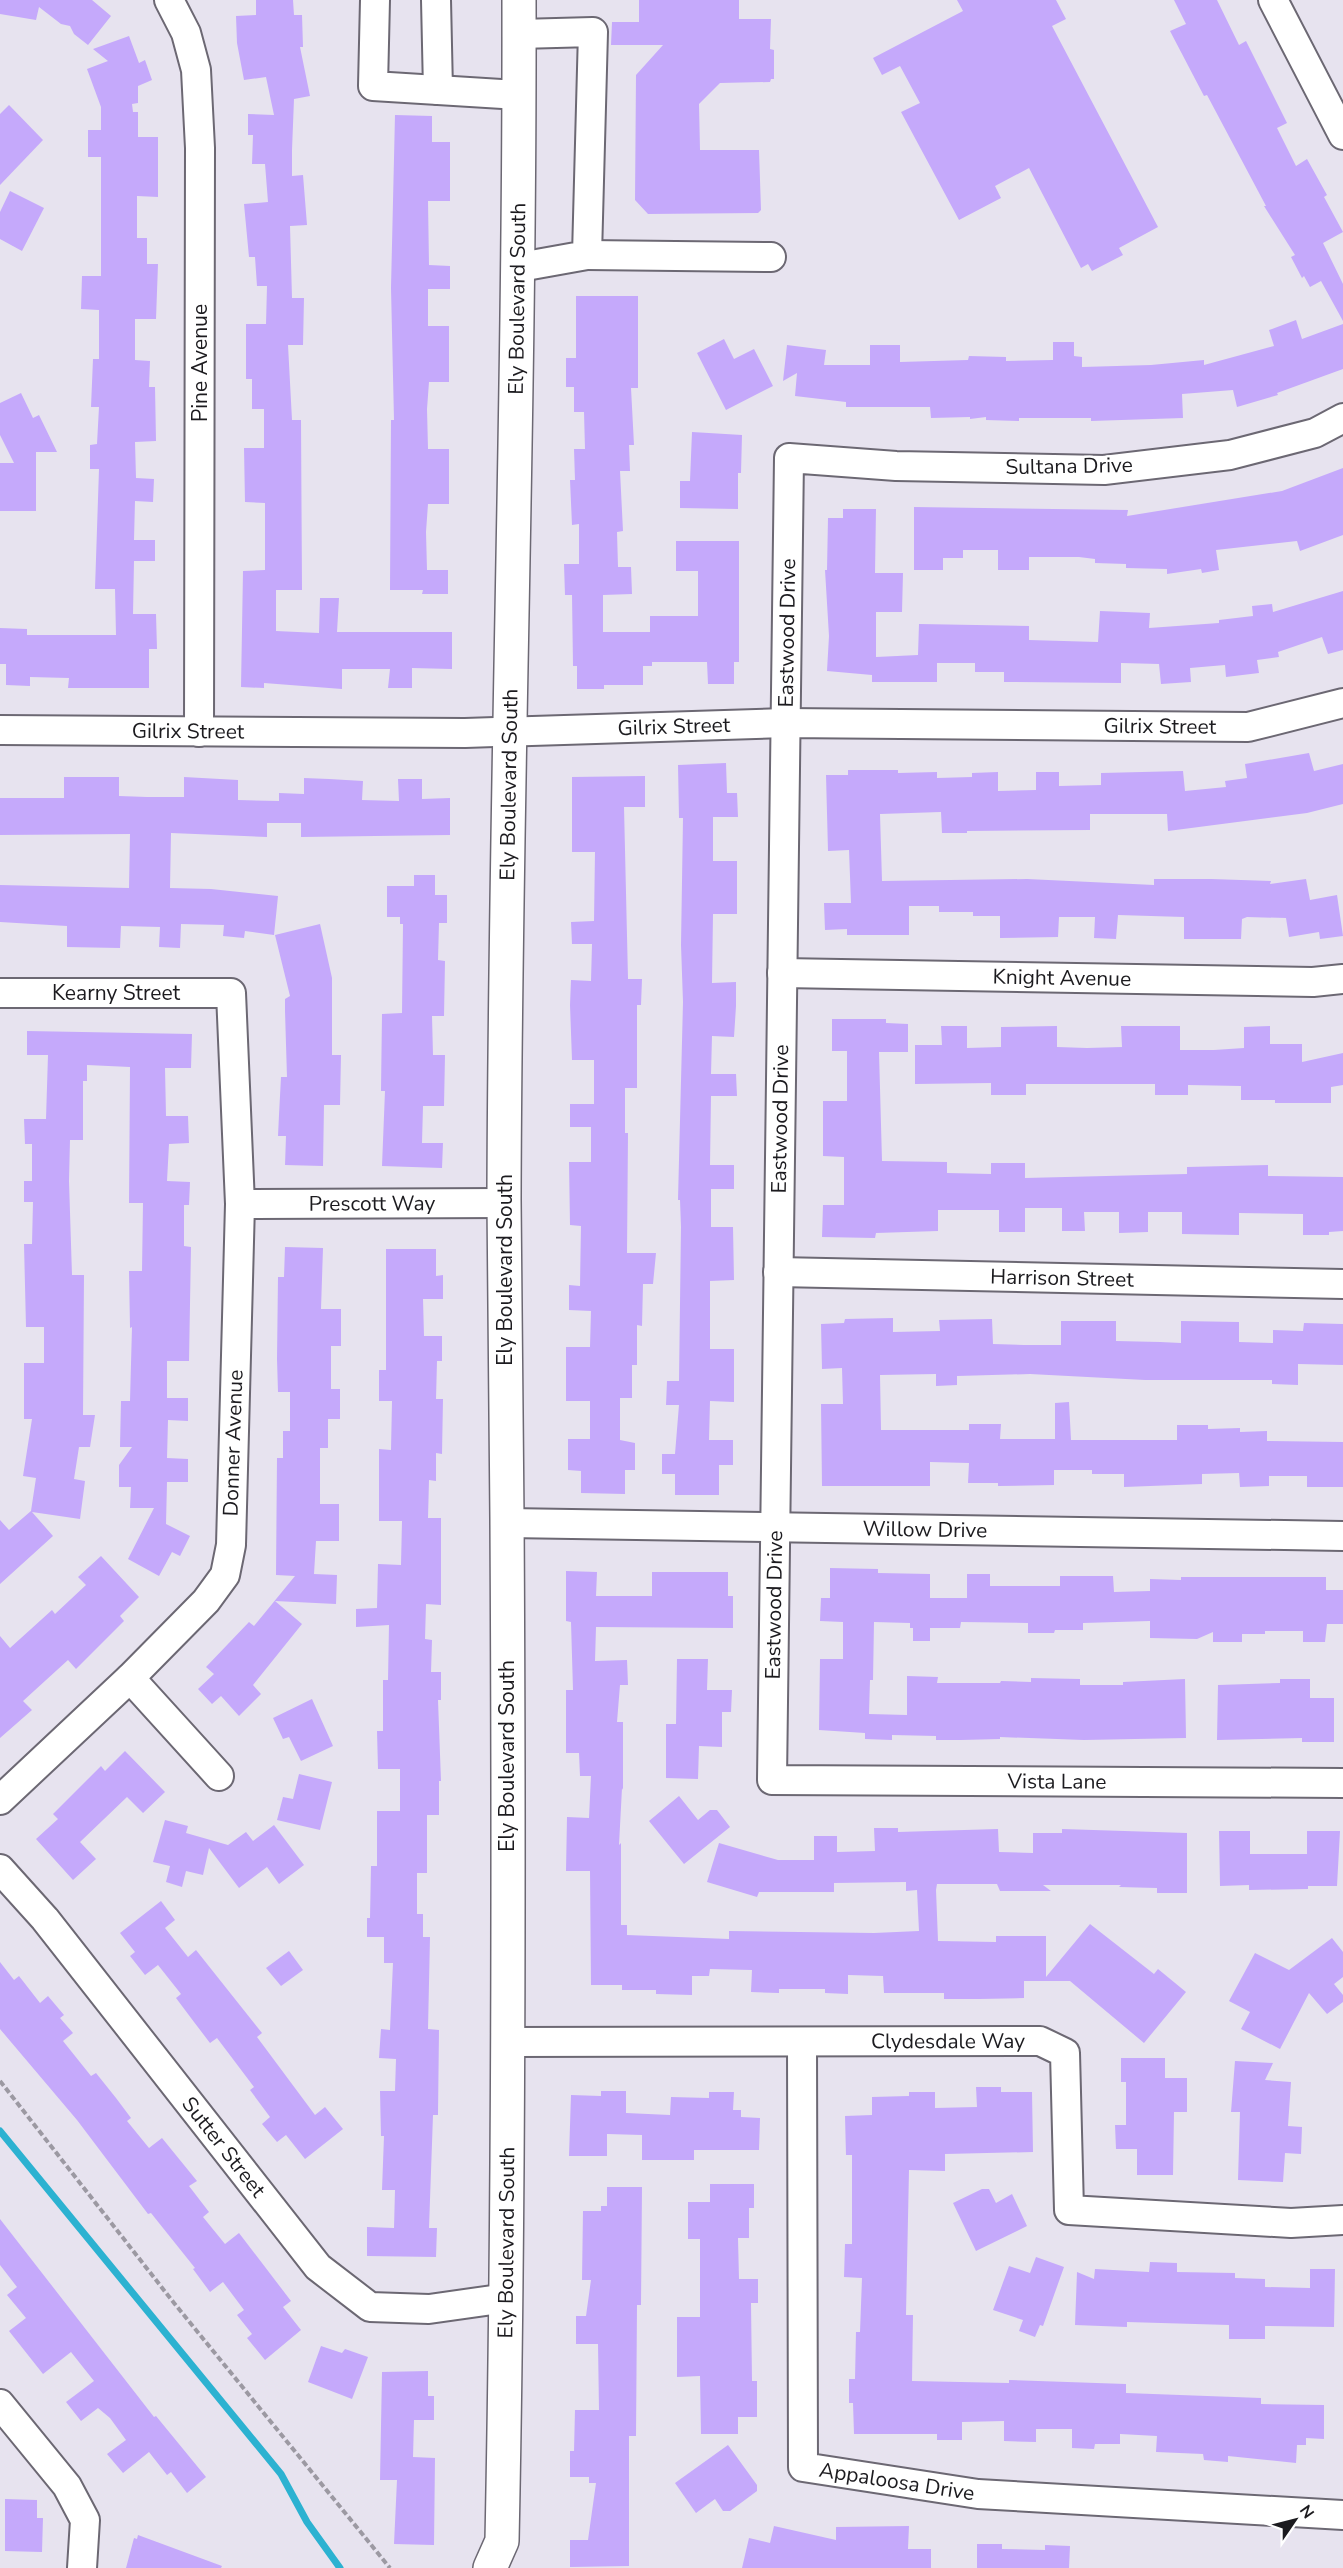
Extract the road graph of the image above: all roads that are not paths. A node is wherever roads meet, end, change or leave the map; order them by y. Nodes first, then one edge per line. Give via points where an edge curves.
1 (169, 0) edge
2 (375, 0) edge
3 (436, 0) edge
4 (519, 0) edge
5 (1273, 0) edge
6 (519, 34) junction
7 (438, 90) junction
8 (519, 94) junction
9 (1343, 135) edge
10 (587, 255) junction
11 (771, 257) dead end
12 (520, 267) junction
13 (1343, 418) edge
14 (789, 458) joint
15 (1343, 703) edge
16 (786, 723) junction
17 (0, 730) edge
18 (199, 732) junction
19 (509, 732) junction
20 (782, 973) junction
21 (1343, 979) edge
22 (0, 993) edge
23 (231, 993) joint
24 (504, 1203) junction
25 (240, 1204) junction
26 (778, 1272) junction
27 (1343, 1284) edge
28 (507, 1523) junction
29 (775, 1528) junction
30 (1343, 1536) edge
31 (130, 1678) junction
32 (219, 1776) dead end
33 (772, 1780) joint
34 (1343, 1783) edge
35 (0, 1800) edge
36 (0, 1869) edge
37 (506, 2042) junction
38 (802, 2043) junction
39 (1343, 2220) edge
40 (507, 2298) junction
41 (0, 2404) edge
42 (1343, 2515) edge
43 (502, 2559) edge
44 (82, 2568) edge

1 - 18 street, Pine Avenue via 186,33 196,69 200,148
2 - 7 street via 373,86
3 - 7 street
4 - 6 main road, Ely Boulevard South
5 - 9 street
6 - 8 main road, Ely Boulevard South
6 - 10 street via 593,32
7 - 8 street
8 - 12 main road, Ely Boulevard South
10 - 11 street
10 - 12 street
12 - 19 main road, Ely Boulevard South
13 - 14 street, Sultana Drive via 1315,433 1230,455 1104,470 896,466
14 - 16 street, Eastwood Drive
15 - 16 street, Gilrix Street via 1248,727
16 - 19 street, Gilrix Street
16 - 20 street, Eastwood Drive
17 - 18 street, Gilrix Street
18 - 19 street, Gilrix Street
19 - 24 main road, Ely Boulevard South
20 - 21 street, Knight Avenue via 1313,982
20 - 26 street, Eastwood Drive
22 - 23 street, Kearny Street
23 - 25 street, Donner Avenue
24 - 25 street, Prescott Way
24 - 28 main road, Ely Boulevard South
25 - 31 street, Donner Avenue via 231,1545 225,1575 206,1601
26 - 27 street, Harrison Street
26 - 29 street, Eastwood Drive
28 - 29 street, Willow Drive
28 - 37 main road, Ely Boulevard South
29 - 30 street, Willow Drive
29 - 33 street, Eastwood Drive
31 - 32 street
31 - 35 street, Donner Avenue
33 - 34 street, Vista Lane
36 - 40 street, Sutter Street via 45,1919 318,2267 370,2307 429,2308
37 - 38 street, Clydesdale Way
37 - 40 main road, Ely Boulevard South
38 - 39 street, Clydesdale Way via 1040,2041 1065,2053 1069,2210 1291,2223
38 - 42 street, Appaloosa Drive via 803,2468 978,2494
40 - 43 main road, Ely Boulevard South
41 - 44 street via 68,2486 85,2520

